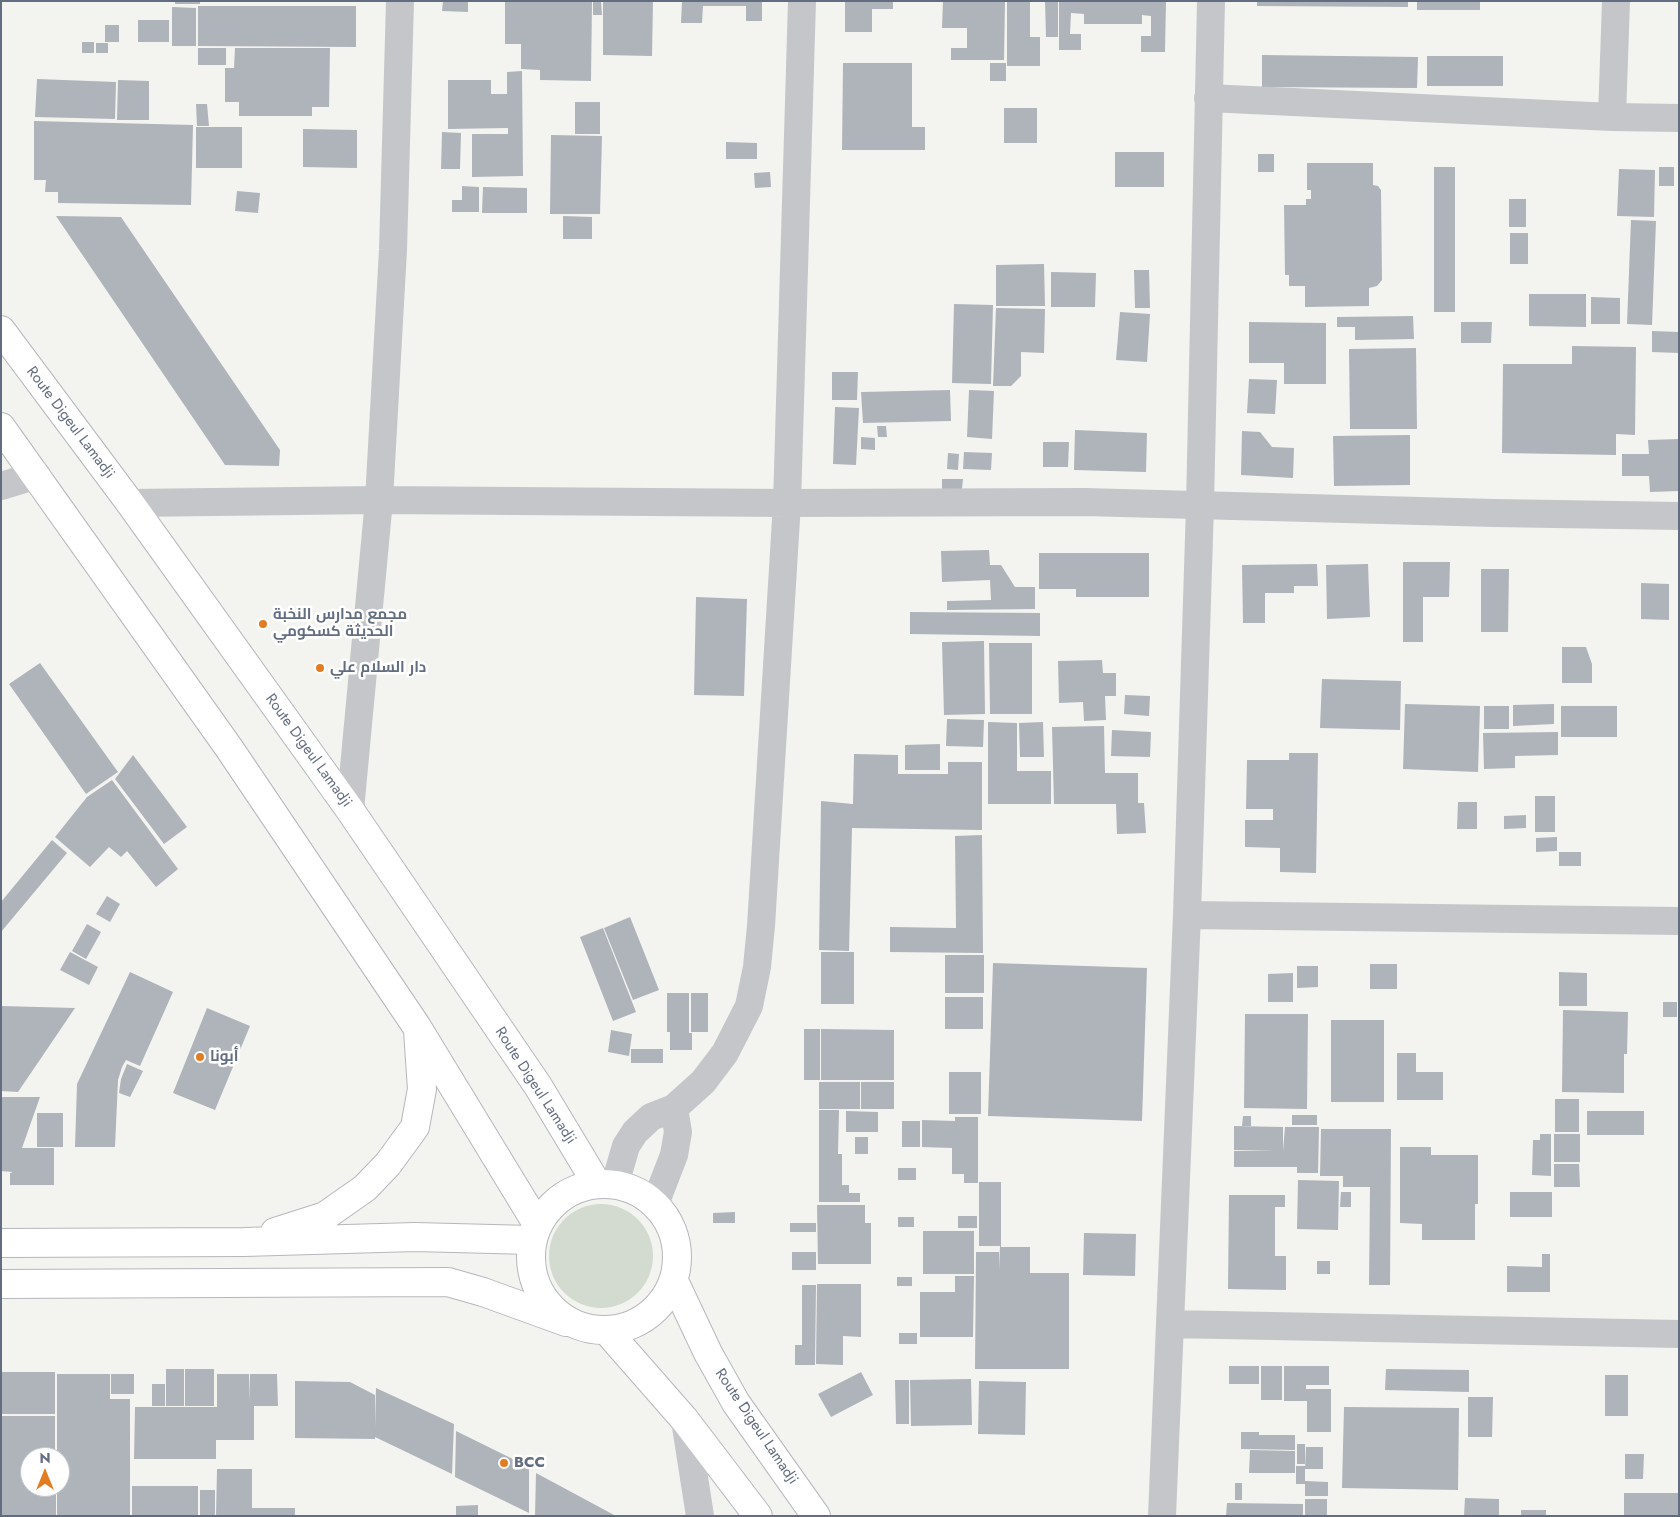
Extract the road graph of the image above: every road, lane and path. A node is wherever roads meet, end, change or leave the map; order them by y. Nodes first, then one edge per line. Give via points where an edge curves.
1 (400, 1) edge
2 (802, 1) edge
3 (1211, 1) edge
4 (1616, 1) edge
5 (1208, 98) junction
6 (1612, 117) junction
7 (1679, 118) edge
8 (1, 330) edge
9 (1, 427) edge
10 (37, 475) junction
11 (1, 486) edge
12 (379, 500) junction
13 (130, 503) junction
14 (787, 503) junction
15 (1200, 506) junction
16 (1679, 516) edge
17 (350, 810) junction
18 (1187, 915) junction
19 (1679, 922) edge
20 (418, 1027) junction
21 (674, 1108) junction
22 (606, 1184) junction
23 (655, 1204) junction
24 (534, 1232) junction
25 (244, 1242) junction
26 (1, 1243) edge
27 (674, 1281) junction
28 (1, 1284) edge
29 (566, 1322) junction
30 (1170, 1324) junction
31 (607, 1331) junction
32 (1679, 1334) edge
33 (685, 1420) junction
34 (700, 1516) edge
35 (758, 1516) edge
36 (816, 1516) edge
37 (1162, 1516) edge

1 - 12 street via 393,250
2 - 14 street
3 - 5 street
4 - 6 street
5 - 6 street
5 - 15 street
6 - 7 street
8 - 13 main road, Route Digeul Lamadji
9 - 10 main road
10 - 11 street
10 - 20 main road via 229,748
12 - 13 street
12 - 14 street
12 - 17 street
13 - 17 main road, Route Digeul Lamadji
14 - 15 street via 1084,502
14 - 21 street via 757,967 748,1006 725,1053 703,1082
15 - 16 street
15 - 18 street
17 - 22 main road, Route Digeul Lamadji
18 - 19 street
18 - 30 street
20 - 24 main road
20 - 25 main road via 422,1089 415,1127 388,1164 365,1188 325,1216
21 - 22 street via 651,1117 634,1132
21 - 23 street via 678,1132 674,1155
22 - 23 main road via 630,1188
22 - 24 main road via 578,1188 562,1196 548,1209
23 - 27 main road via 668,1220 676,1240 678,1260
24 - 25 main road
24 - 29 main road via 530,1260 533,1280
25 - 26 main road
27 - 31 main road via 664,1300 648,1316 629,1327
27 - 36 main road, Route Digeul Lamadji via 736,1403
28 - 29 main road via 448,1282
29 - 31 main road
30 - 32 street
30 - 37 street
31 - 33 main road
33 - 34 street
33 - 35 main road

